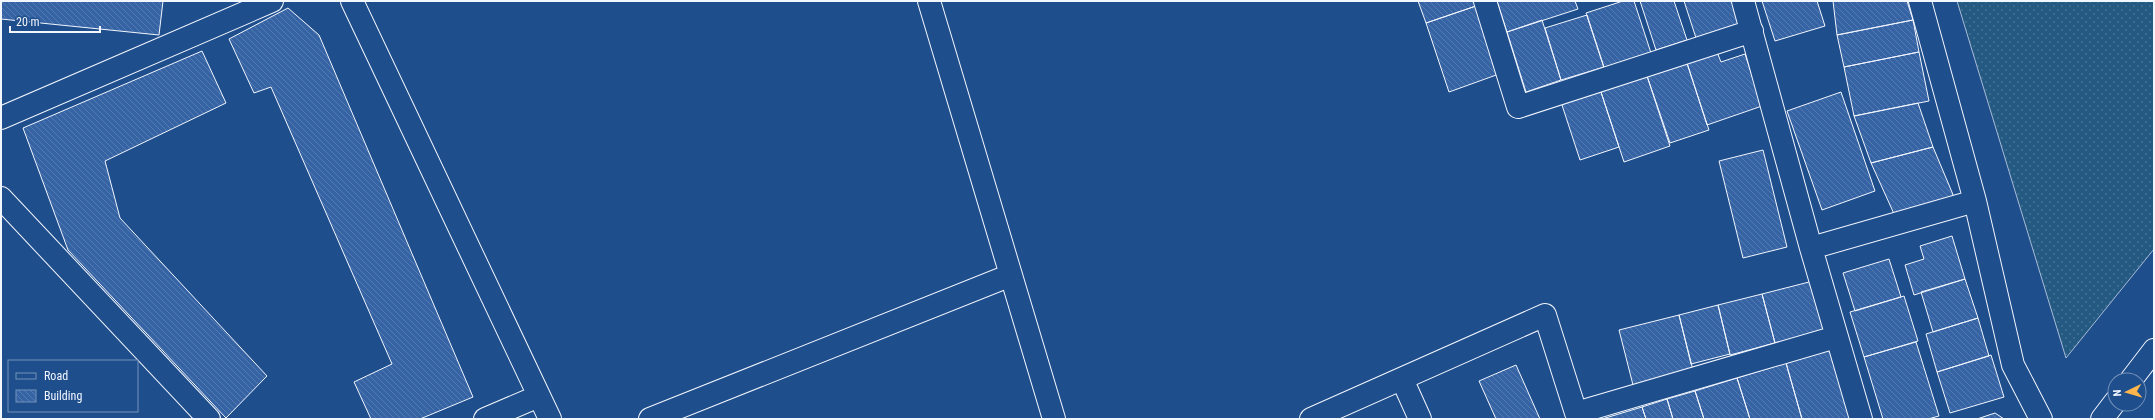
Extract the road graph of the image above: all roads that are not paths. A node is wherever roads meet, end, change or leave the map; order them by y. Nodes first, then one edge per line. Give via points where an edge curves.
1 (272, 1) edge
2 (352, 1) edge
3 (929, 1) edge
4 (1485, 1) edge
5 (1743, 1) edge
6 (1920, 1) edge
7 (1752, 31) junction
8 (1, 118) edge
9 (1, 198) edge
10 (1975, 201) junction
11 (1811, 248) junction
12 (1011, 275) junction
13 (1836, 337) junction
14 (2154, 350) edge
15 (2137, 372) edge
16 (1402, 379) junction
17 (540, 396) junction
18 (209, 419) edge
19 (485, 419) edge
20 (550, 419) edge
21 (650, 419) edge
22 (1054, 419) edge
23 (1311, 419) edge
24 (1420, 419) edge
25 (1861, 419) edge
26 (2041, 419) edge

1 - 8 street
2 - 17 street
3 - 12 street
4 - 7 street via 1518,107
5 - 7 street
6 - 10 street
7 - 11 street
9 - 18 street
10 - 11 street
10 - 26 street via 2013,365
11 - 13 street
12 - 21 street
12 - 22 street
13 - 16 street via 1576,413 1545,315
13 - 25 street
14 - 15 street
16 - 23 street
16 - 24 street
17 - 19 street
17 - 20 street

